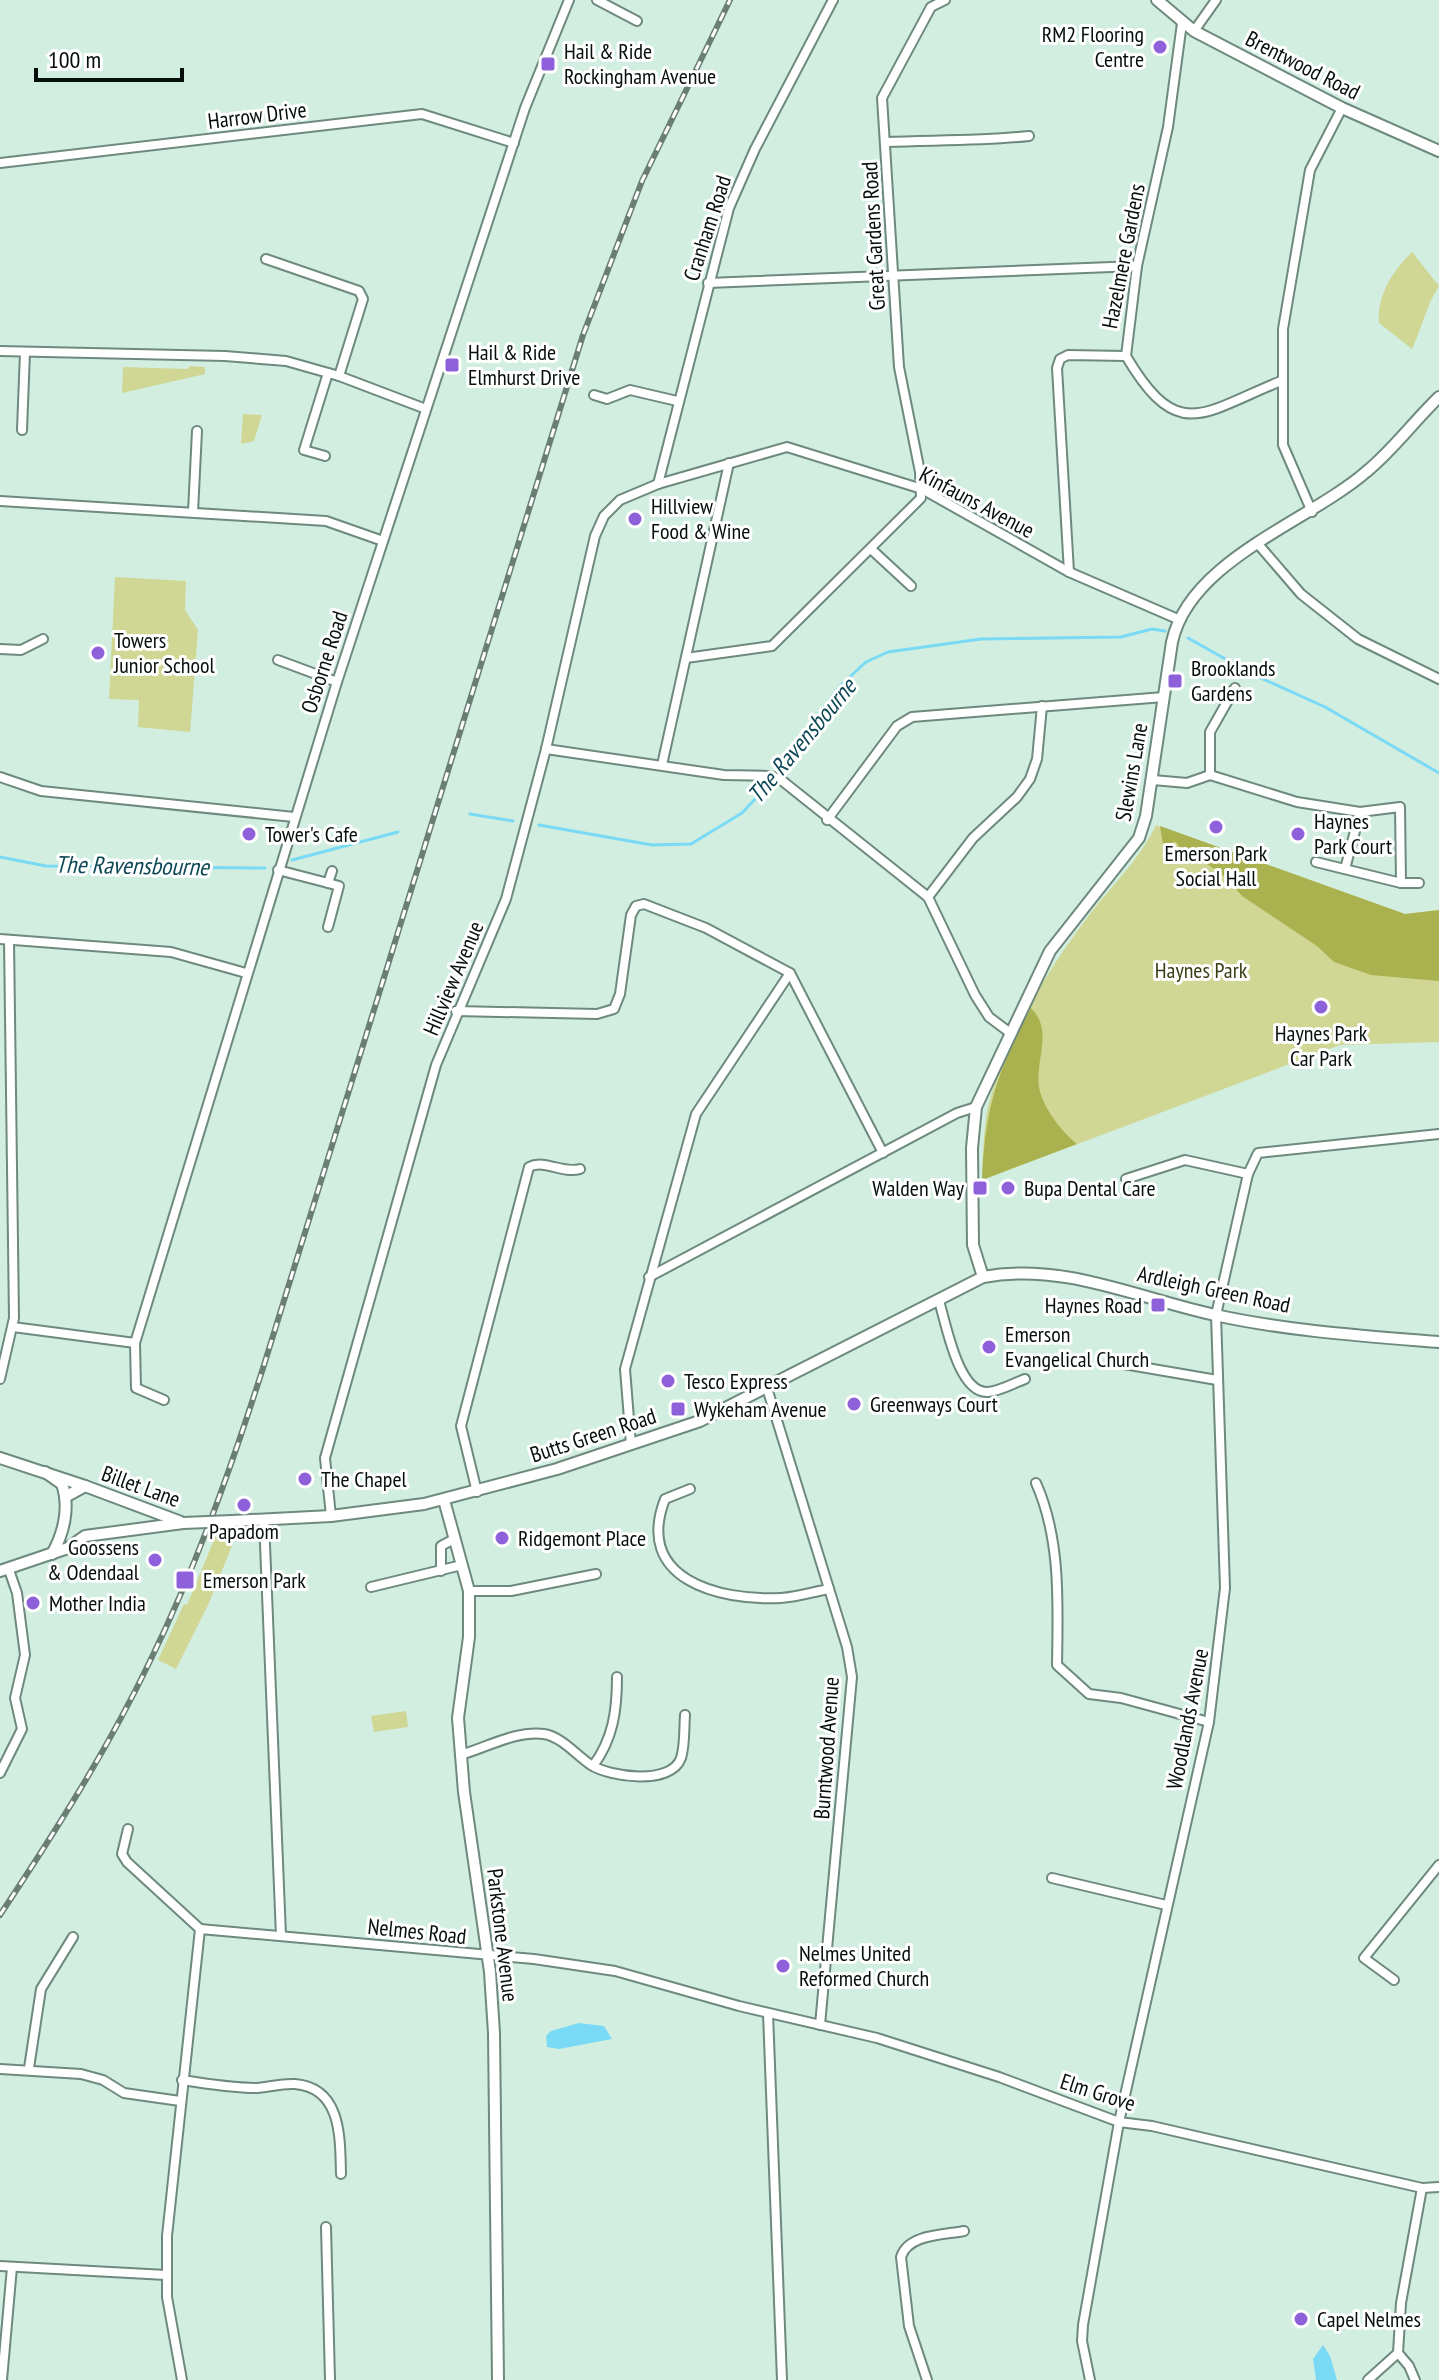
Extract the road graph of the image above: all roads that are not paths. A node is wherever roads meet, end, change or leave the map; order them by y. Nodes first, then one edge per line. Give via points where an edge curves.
1 (569, 0) edge
2 (597, 0) edge
3 (833, 0) edge
4 (945, 0) edge
5 (1157, 0) edge
6 (1216, 0) edge
7 (637, 21) dead end
8 (1182, 23) junction
9 (1194, 31) junction
10 (1342, 108) junction
11 (1029, 136) dead end
12 (886, 142) junction
13 (514, 143) junction
14 (1439, 151) edge
15 (0, 163) edge
16 (266, 259) dead end
17 (1137, 266) junction
18 (892, 275) junction
19 (708, 283) junction
20 (0, 351) edge
21 (25, 352) junction
22 (1126, 356) junction
23 (328, 373) junction
24 (339, 376) junction
25 (1281, 381) junction
26 (594, 395) dead end
27 (1439, 397) edge
28 (677, 401) junction
29 (426, 409) junction
30 (22, 430) dead end
31 (197, 431) dead end
32 (325, 456) dead end
33 (729, 463) junction
34 (658, 484) junction
35 (922, 489) junction
36 (0, 501) edge
37 (193, 512) junction
38 (1312, 512) junction
39 (383, 541) junction
40 (1258, 544) junction
41 (871, 549) junction
42 (1069, 572) junction
43 (911, 586) dead end
44 (1180, 620) junction
45 (43, 639) dead end
46 (0, 649) edge
47 (686, 658) junction
48 (278, 660) dead end
49 (1439, 679) edge
50 (337, 682) junction
51 (1235, 688) dead end
52 (1164, 697) junction
53 (1042, 706) junction
54 (546, 749) junction
55 (662, 765) junction
56 (1210, 775) junction
57 (0, 777) edge
58 (1153, 780) junction
59 (1360, 812) junction
60 (294, 817) junction
61 (827, 820) junction
62 (1316, 862) dead end
63 (1345, 869) junction
64 (278, 870) junction
65 (332, 871) dead end
66 (328, 883) junction
67 (1401, 883) junction
68 (1419, 883) dead end
69 (928, 897) junction
70 (328, 927) dead end
71 (4, 940) edge
72 (246, 973) junction
73 (790, 973) junction
74 (456, 1011) junction
75 (1009, 1032) junction
76 (976, 1107) junction
77 (1439, 1134) edge
78 (883, 1153) junction
79 (580, 1169) dead end
80 (1248, 1174) junction
81 (1126, 1179) dead end
82 (649, 1277) junction
83 (983, 1277) junction
84 (939, 1301) junction
85 (1216, 1315) junction
86 (13, 1327) junction
87 (1439, 1342) edge
88 (135, 1343) junction
89 (1112, 1362) dead end
90 (0, 1379) edge
91 (1025, 1379) dead end
92 (1217, 1380) junction
93 (767, 1388) junction
94 (164, 1400) dead end
95 (631, 1444) junction
96 (0, 1458) edge
97 (45, 1472) junction
98 (1036, 1483) dead end
99 (85, 1486) junction
100 (690, 1489) dead end
101 (477, 1492) junction
102 (65, 1497) junction
103 (444, 1500) junction
104 (138, 1504) junction
105 (331, 1516) junction
106 (264, 1520) junction
107 (183, 1523) junction
108 (135, 1527) junction
109 (64, 1528) junction
110 (85, 1536) junction
111 (454, 1539) junction
112 (52, 1554) junction
113 (462, 1565) junction
114 (5, 1570) edge
115 (441, 1571) junction
116 (596, 1574) dead end
117 (371, 1587) dead end
118 (829, 1589) junction
119 (469, 1591) junction
120 (617, 1677) dead end
121 (685, 1715) dead end
122 (1209, 1722) junction
123 (460, 1755) junction
124 (593, 1766) junction
125 (0, 1773) edge
126 (128, 1829) dead end
127 (1439, 1865) edge
128 (1052, 1878) dead end
129 (1166, 1905) junction
130 (200, 1929) junction
131 (281, 1936) junction
132 (73, 1937) dead end
133 (487, 1956) junction
134 (1394, 1980) dead end
135 (768, 2013) junction
136 (820, 2025) junction
137 (29, 2068) junction
138 (0, 2069) edge
139 (182, 2080) junction
140 (180, 2101) junction
141 (1119, 2122) junction
142 (341, 2174) dead end
143 (1439, 2187) edge
144 (1422, 2188) junction
145 (326, 2227) dead end
146 (964, 2231) dead end
147 (0, 2266) edge
148 (12, 2267) junction
149 (166, 2275) junction
150 (1398, 2353) junction
151 (2, 2380) edge
152 (182, 2380) edge
153 (330, 2380) edge
154 (498, 2380) edge
155 (782, 2380) edge
156 (927, 2380) edge
157 (1090, 2380) edge
158 (1368, 2380) edge
159 (1415, 2380) edge

1 - 13 street, Osborne Road
2 - 7 street
3 - 19 street, Cranham Road via 740,178
4 - 12 street, Great Gardens Road via 931,7 882,98
5 - 8 street, Brentwood Road
6 - 9 street
8 - 9 street, Brentwood Road
8 - 17 street, Hazelmere Gardens via 1168,127
9 - 10 street, Brentwood Road
10 - 14 street, Brentwood Road
10 - 25 street via 1310,170 1283,329
11 - 12 street
12 - 18 street, Great Gardens Road
13 - 15 street, Harrow Drive via 422,114
13 - 29 street, Osborne Road
16 - 24 street via 359,291 363,299
17 - 18 street
17 - 22 street, Hazelmere Gardens
18 - 19 street
18 - 35 street, Great Gardens Road via 899,367
19 - 28 street, Cranham Road
20 - 21 street
21 - 23 street via 225,356 286,361
21 - 30 street
22 - 25 street, Hazelmere Gardens via 1168,409 1180,415 1206,412
22 - 42 street via 1068,355 1057,368
23 - 24 street
23 - 32 street via 304,450
24 - 29 street
25 - 38 street via 1283,445
26 - 28 street via 607,399 630,390
27 - 38 street, Slewins Lane via 1367,472
28 - 34 street, Cranham Road
29 - 39 street, Osborne Road
31 - 37 street
33 - 34 street, Kinfauns Avenue
33 - 35 street, Kinfauns Avenue via 787,447
33 - 47 street
34 - 54 street, Hillview Avenue via 620,500 604,516 595,536
35 - 41 street via 921,498
35 - 42 street, Kinfauns Avenue
36 - 37 street
37 - 39 street via 326,521
38 - 40 street, Slewins Lane
39 - 50 street, Osborne Road
40 - 44 street, Slewins Lane via 1211,580
40 - 49 street via 1301,594 1358,639
41 - 43 street
41 - 47 street via 772,646
42 - 44 street, Kinfauns Avenue
44 - 52 street, Slewins Lane
45 - 46 street via 21,650
47 - 55 street
48 - 50 street
50 - 60 street, Osborne Road
51 - 56 street via 1210,732
52 - 53 street
52 - 58 street, Slewins Lane
53 - 61 street via 904,720
53 - 69 street via 1030,779 973,838
54 - 55 street
54 - 74 street, Hillview Avenue via 506,899
55 - 61 street via 775,778
56 - 58 street via 1187,783
56 - 59 street via 1297,802
57 - 60 street via 41,791
58 - 75 street, Slewins Lane via 1139,838 1050,951
59 - 63 street
59 - 67 street via 1400,807
60 - 64 street, Osborne Road
61 - 69 street
62 - 63 street
63 - 67 street
64 - 66 street
64 - 72 street, Osborne Road
65 - 66 street
66 - 70 street via 339,886
67 - 68 street
69 - 75 street via 975,995 989,1017
71 - 72 street via 171,952
71 - 86 street
72 - 88 street, Osborne Road
73 - 74 street via 706,928 644,904 631,915 614,1009 597,1014
73 - 78 street
73 - 82 street via 696,1114
74 - 105 street, Hillview Avenue via 436,1065 325,1458
75 - 76 street, Slewins Lane
76 - 78 street
76 - 83 street, Slewins Lane via 973,1245
77 - 80 street via 1258,1153
78 - 82 street
79 - 101 street via 529,1167 461,1426
80 - 81 street via 1185,1160
80 - 85 street
82 - 95 street via 625,1369
83 - 84 street, Butts Green Road
83 - 85 street, Ardleigh Green Road via 1052,1274
84 - 91 street via 960,1370 973,1388 987,1392
84 - 93 street, Butts Green Road
85 - 87 street, Ardleigh Green Road
85 - 92 street, Woodlands Avenue
86 - 88 street
86 - 90 street
88 - 94 street, Osborne Road via 136,1388
89 - 92 street
92 - 122 street, Woodlands Avenue via 1225,1588
93 - 95 street, Butts Green Road via 700,1421
93 - 118 street, Burntwood Avenue
95 - 101 street, Butts Green Road
96 - 97 street, Billet Lane
97 - 99 street, Billet Lane
97 - 102 street via 62,1484
98 - 122 street via 1047,1507 1056,1562 1057,1665 1089,1694
99 - 102 street, Billet Lane
99 - 104 street, Billet Lane
100 - 118 street via 665,1499 657,1519 659,1549 677,1576 722,1595 781,1598
101 - 103 street, Butts Green Road
102 - 109 street
103 - 105 street, Butts Green Road
103 - 111 street, Parkstone Avenue
104 - 107 street, Billet Lane
104 - 108 street
105 - 106 street, Butts Green Road
106 - 107 street, Butts Green Road, bridge
106 - 131 street
107 - 108 street, Butts Green Road
108 - 110 street, Butts Green Road
109 - 110 street
109 - 112 street
110 - 112 street
111 - 113 street, Parkstone Avenue
111 - 115 street via 441,1546
112 - 114 street
113 - 115 street
113 - 119 street, Parkstone Avenue
114 - 125 street via 17,1593 25,1655 15,1698 22,1729
115 - 117 street
116 - 119 street via 511,1591
118 - 136 street, Burntwood Avenue via 852,1677
119 - 123 street, Parkstone Avenue via 469,1637 459,1695
120 - 124 street via 608,1747
121 - 124 street via 681,1760 671,1771 643,1777
122 - 129 street, Woodlands Avenue
123 - 124 street via 510,1738 544,1734
123 - 133 street, Parkstone Avenue
126 - 130 street via 122,1854 127,1862
127 - 134 street via 1364,1958
128 - 129 street
129 - 141 street, Woodlands Avenue
130 - 131 street, Nelmes Road
130 - 139 street
131 - 133 street, Nelmes Road
132 - 137 street via 41,1989
133 - 135 street, Nelmes Road via 615,1971
133 - 154 street, Parkstone Avenue via 494,2033
135 - 136 street, Elm Grove
135 - 155 street
136 - 141 street, Elm Grove via 999,2077
137 - 138 street
137 - 140 street via 81,2074 124,2093
139 - 140 street
139 - 142 street via 245,2088 309,2087 324,2096 337,2120
140 - 149 street
141 - 144 street, Elm Grove
141 - 157 street, Woodlands Avenue via 1082,2341
143 - 144 street, Elm Grove
144 - 150 street via 1401,2303
145 - 153 street
146 - 156 street via 908,2244 901,2257 909,2326
147 - 148 street
148 - 149 street
148 - 151 street
149 - 152 street
150 - 158 street
150 - 159 street

